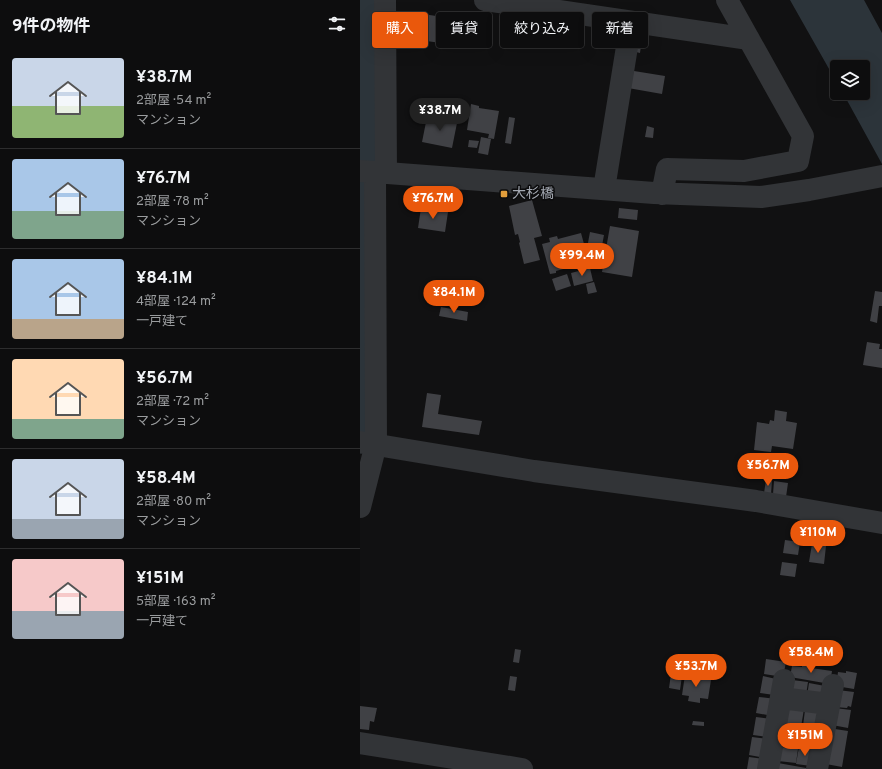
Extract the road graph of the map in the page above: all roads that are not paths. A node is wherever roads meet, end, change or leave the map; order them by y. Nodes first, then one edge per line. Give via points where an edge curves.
1 (385, 0) edge
2 (485, 0) edge
3 (727, 0) edge
4 (592, 16) edge
5 (648, 24) edge
6 (749, 39) junction
7 (627, 48) edge
8 (373, 171) edge
9 (882, 176) edge
10 (604, 189) junction
11 (662, 194) junction
12 (368, 443) edge
13 (360, 507) edge
14 (882, 523) edge
15 (360, 743) edge
16 (522, 769) edge
17 (768, 769) edge
18 (817, 769) edge

1 - 8 street
2 - 4 street
3 - 6 street
5 - 6 street
6 - 11 street via 803,136 798,161 744,171 667,169
7 - 10 street
8 - 10 street
8 - 12 street
9 - 11 street via 761,197
10 - 11 street
12 - 13 street
12 - 14 street via 534,471 756,502
15 - 16 street
17 - 18 street via 783,689 831,695

